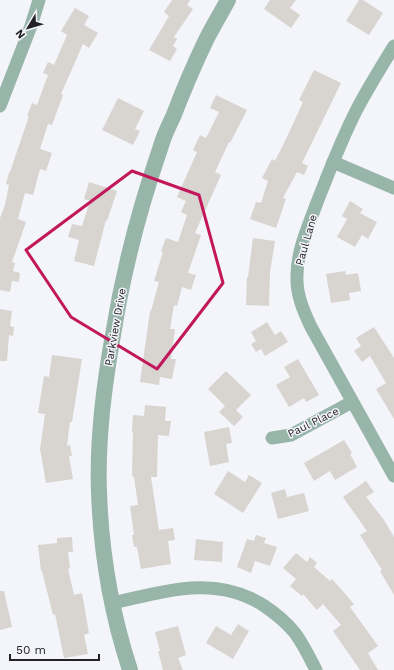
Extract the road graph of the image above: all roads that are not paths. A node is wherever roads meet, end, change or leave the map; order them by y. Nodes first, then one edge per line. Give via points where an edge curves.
1 (39, 0) edge
2 (228, 0) edge
3 (394, 46) edge
4 (0, 106) edge
5 (333, 162) junction
6 (394, 188) edge
7 (352, 402) junction
8 (272, 438) dead end
9 (394, 476) edge
10 (112, 603) junction
11 (130, 670) edge
12 (316, 670) edge

1 - 4 street
2 - 10 street, Parkview Drive via 182,93 160,148 138,219 119,297 108,361 99,456 101,523
3 - 5 street, Paul Lane via 362,100
5 - 6 street
5 - 7 street, Paul Lane via 301,250 297,285 301,306
7 - 8 street, Paul Place via 291,434
7 - 9 street, Paul Lane
10 - 11 street, Parkview Drive
10 - 12 street via 191,588 236,592 258,602 282,619 295,633

